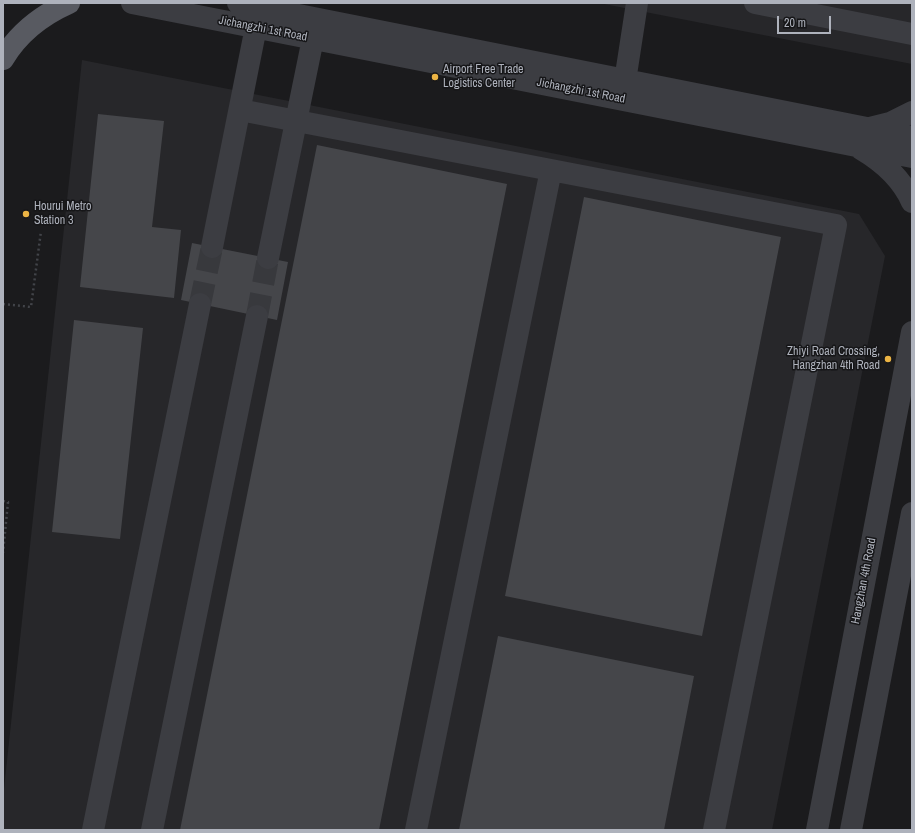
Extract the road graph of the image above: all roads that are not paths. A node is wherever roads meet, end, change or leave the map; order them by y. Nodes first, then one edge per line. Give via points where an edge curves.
1 (69, 3) edge
2 (132, 3) edge
3 (238, 3) edge
4 (637, 3) edge
5 (755, 3) edge
6 (258, 17) junction
7 (315, 29) junction
8 (912, 34) edge
9 (3, 59) edge
10 (624, 90) junction
11 (240, 110) junction
12 (912, 112) edge
13 (297, 121) junction
14 (867, 128) junction
15 (912, 137) edge
16 (851, 145) junction
17 (912, 156) edge
18 (551, 170) junction
19 (912, 202) edge
20 (212, 247) tunnel mouth
21 (268, 258) tunnel mouth
22 (200, 304) tunnel mouth
23 (257, 316) tunnel mouth
24 (912, 332) edge
25 (912, 513) edge
26 (93, 830) edge
27 (152, 830) edge
28 (416, 830) edge
29 (714, 830) edge
30 (817, 830) edge
31 (851, 830) edge

1 - 9 main road via 38,21 16,41
2 - 6 street, Jichangzhi 1st Road
3 - 6 street, Jichangzhi 1st Road
4 - 10 street
5 - 8 street
6 - 7 street, Jichangzhi 1st Road
6 - 11 street
7 - 10 street, Jichangzhi 1st Road
7 - 13 street
10 - 14 street, Jichangzhi 1st Road
10 - 16 street, Jichangzhi 1st Road
11 - 13 street
11 - 20 street
12 - 14 street via 890,123
13 - 18 street
13 - 21 street
14 - 15 street, Jichangzhi 1st Road
16 - 17 street, Jichangzhi 1st Road
16 - 19 street via 863,150 894,175 908,192
18 - 28 street
18 - 29 street via 836,225
22 - 26 street
23 - 27 street
24 - 30 street, Hangzhan 4th Road
25 - 31 street

